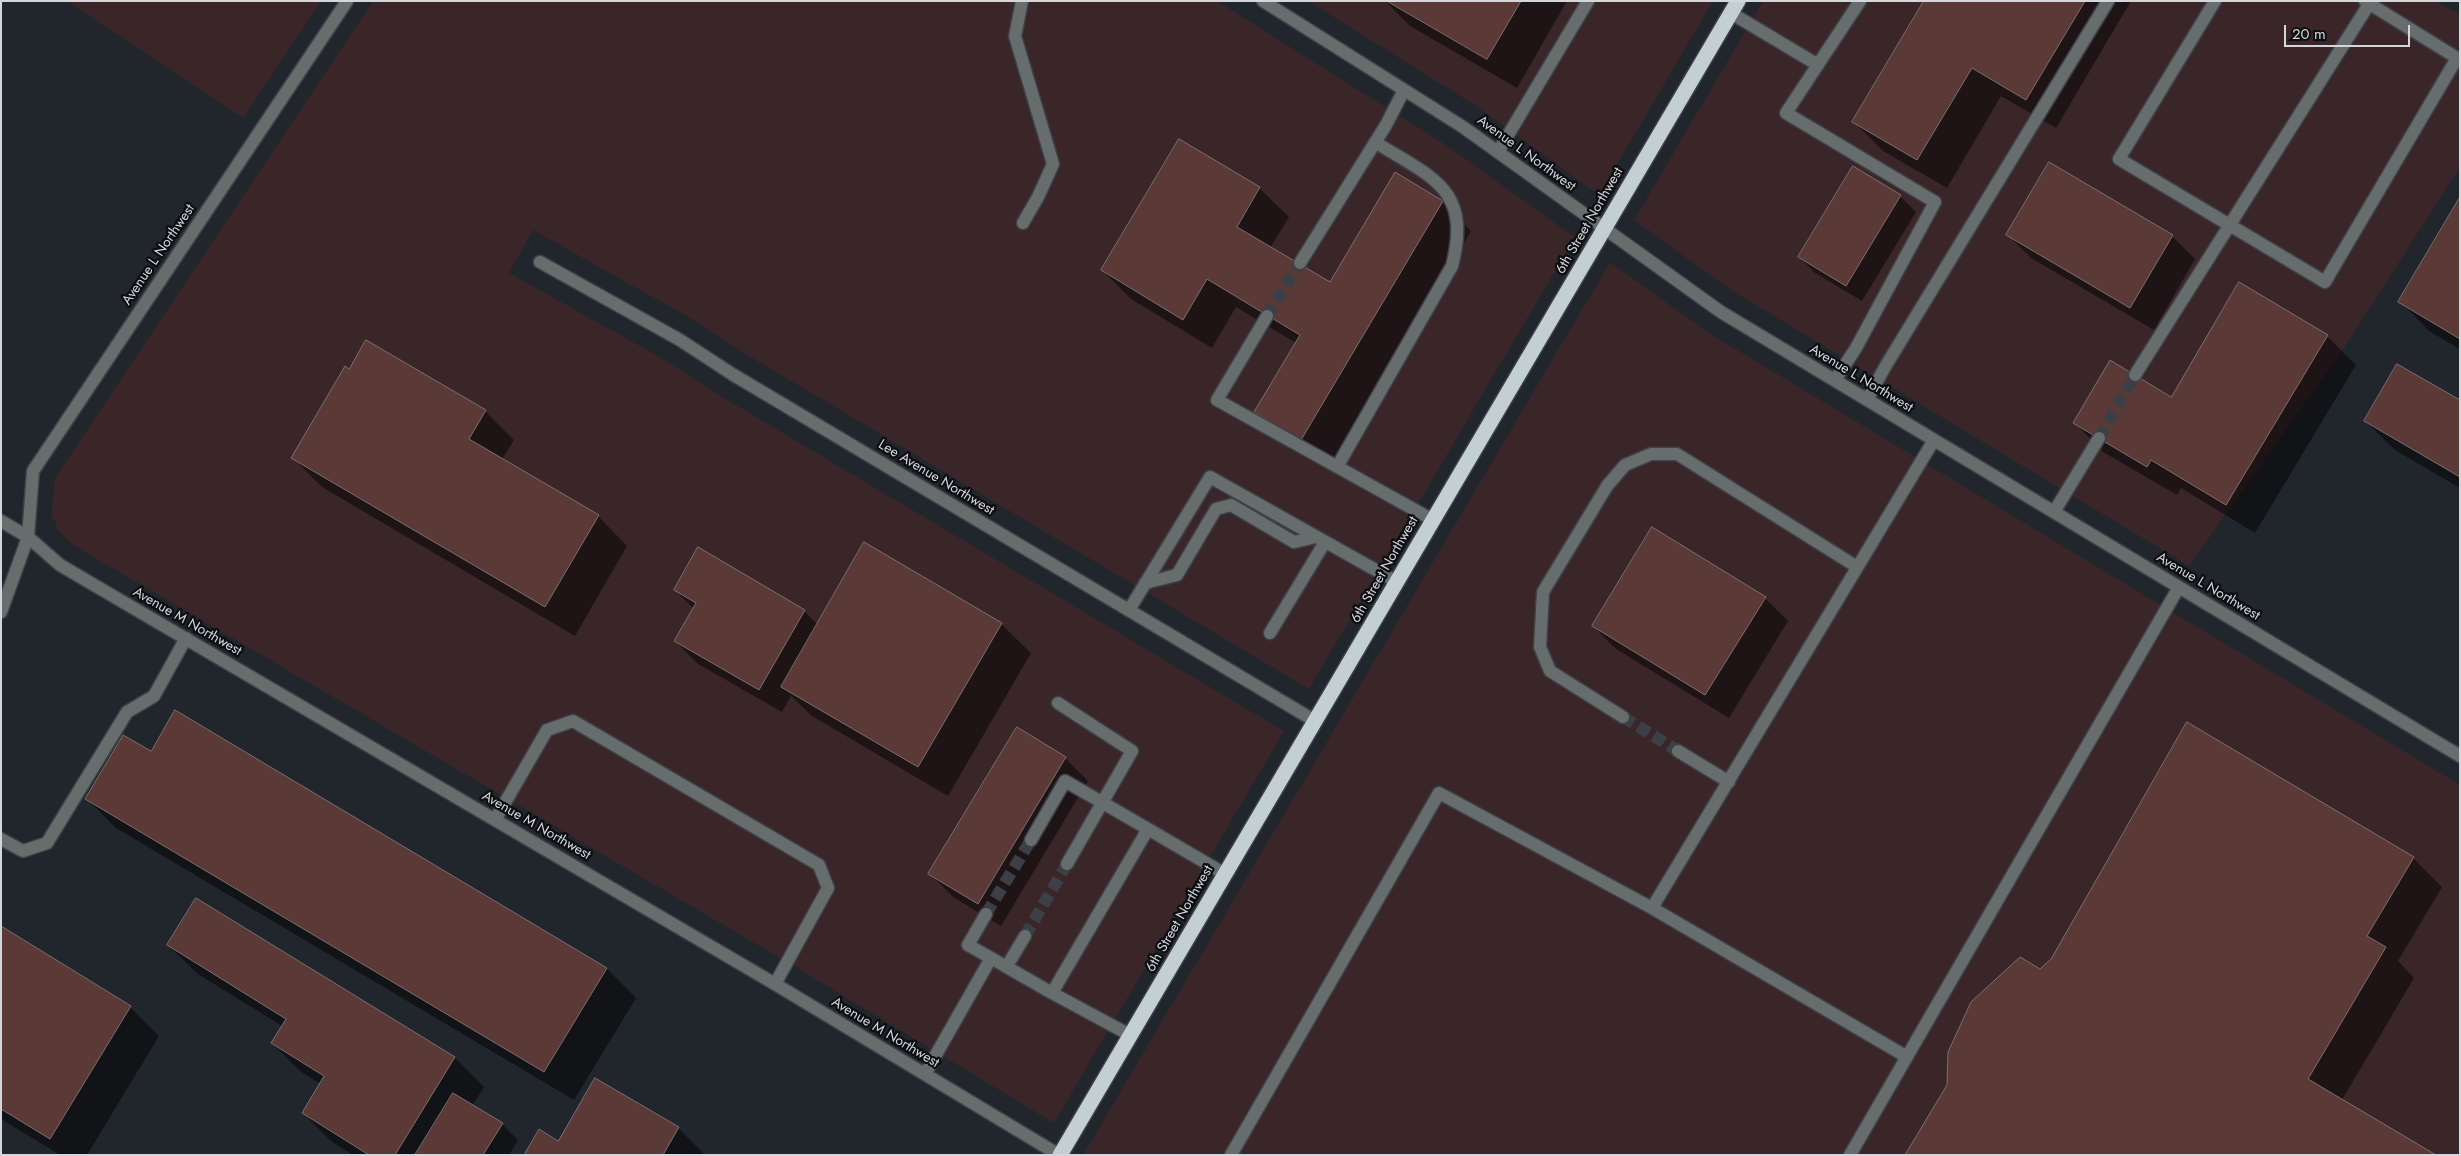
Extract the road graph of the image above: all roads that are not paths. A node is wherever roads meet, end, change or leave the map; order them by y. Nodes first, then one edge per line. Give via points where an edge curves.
1 (347, 1) edge
2 (1022, 1) edge
3 (1263, 1) edge
4 (1588, 1) edge
5 (1860, 1) edge
6 (2108, 1) edge
7 (2215, 1) edge
8 (2368, 2) edge
9 (1735, 7) edge
10 (1818, 65) junction
11 (1404, 90) junction
12 (1375, 142) junction
13 (1498, 152) junction
14 (1023, 223) dead end
15 (2230, 224) junction
16 (1604, 229) junction
17 (540, 262) dead end
18 (1300, 263) tunnel mouth
19 (1267, 316) tunnel mouth
20 (2134, 375) tunnel mouth
21 (1835, 380) junction
22 (1867, 400) junction
23 (2099, 438) tunnel mouth
24 (1934, 440) junction
25 (1336, 467) junction
26 (2054, 512) junction
27 (1433, 520) junction
28 (1, 521) edge
29 (28, 537) junction
30 (1320, 540) junction
31 (1857, 567) junction
32 (1397, 582) junction
33 (1145, 583) junction
34 (2179, 588) junction
35 (1129, 610) junction
36 (1, 612) edge
37 (1270, 633) dead end
38 (186, 638) junction
39 (1058, 704) dead end
40 (1623, 717) tunnel mouth
41 (1315, 721) junction
42 (1678, 750) tunnel mouth
43 (2460, 756) edge
44 (1728, 782) junction
45 (1102, 803) junction
46 (495, 820) junction
47 (1148, 829) junction
48 (1, 839) edge
49 (1031, 840) tunnel mouth
50 (1066, 864) tunnel mouth
51 (1225, 874) junction
52 (1652, 908) junction
53 (986, 914) tunnel mouth
54 (1025, 936) tunnel mouth
55 (991, 958) junction
56 (1007, 966) junction
57 (774, 984) junction
58 (1052, 992) junction
59 (1130, 1035) junction
60 (1907, 1057) junction
61 (925, 1074) junction
62 (1060, 1155) edge
63 (1231, 1155) edge
64 (1850, 1155) edge

1 - 29 street, Avenue L Northwest via 33,471
2 - 14 street via 1016,36 1054,164
3 - 11 street, Avenue L Northwest
4 - 13 street
5 - 10 street
6 - 22 street via 1884,367
7 - 15 street via 2120,159
8 - 15 street
8 - 15 street via 2457,58 2325,282
9 - 10 street
9 - 16 highway, 6th Street Northwest
10 - 21 street via 1786,113 1935,202 1856,348
11 - 12 street
11 - 13 street, Avenue L Northwest
12 - 18 street
12 - 25 street via 1440,183 1451,198 1458,222 1458,244 1452,266
13 - 16 street, Avenue L Northwest
15 - 20 street
16 - 21 street, Avenue L Northwest via 1721,312
16 - 27 highway, 6th Street Northwest
17 - 35 street, Lee Avenue Northwest via 680,340
19 - 25 street via 1217,400
21 - 22 street, Avenue L Northwest
22 - 24 street, Avenue L Northwest
23 - 26 street
24 - 26 street, Avenue L Northwest
24 - 31 street
25 - 27 street
26 - 34 street, Avenue L Northwest
27 - 32 highway, 6th Street Northwest
28 - 29 street, Avenue M Northwest
29 - 36 street, Avenue L Northwest
29 - 38 street, Avenue M Northwest via 60,565
30 - 32 street
30 - 33 street via 1294,542 1231,505 1216,509 1177,575
30 - 33 street via 1210,476
30 - 37 street
31 - 40 street via 1677,454 1651,454 1625,465 1606,486 1543,592 1540,647 1550,671
31 - 44 street
32 - 41 highway, 6th Street Northwest
33 - 35 street
34 - 43 street, Avenue L Northwest
34 - 60 street
35 - 41 street, Lee Avenue Northwest
38 - 46 street, Avenue M Northwest
38 - 48 street via 154,696 126,712 47,843 23,851
39 - 45 street via 1132,750
41 - 51 highway, 6th Street Northwest
42 - 44 street
44 - 52 street
45 - 47 street
45 - 49 street via 1065,781
45 - 50 street
46 - 57 street, Avenue M Northwest
46 - 57 street via 547,730 574,721 819,865 828,888
47 - 51 street
47 - 58 street
51 - 59 highway, 6th Street Northwest
52 - 60 street
52 - 63 street via 1439,793
53 - 55 street via 968,945
54 - 56 street
55 - 56 street
55 - 61 street
56 - 58 street
57 - 61 street, Avenue M Northwest
58 - 59 street
59 - 62 highway, 6th Street Northwest
60 - 64 street
61 - 62 street, Avenue M Northwest

